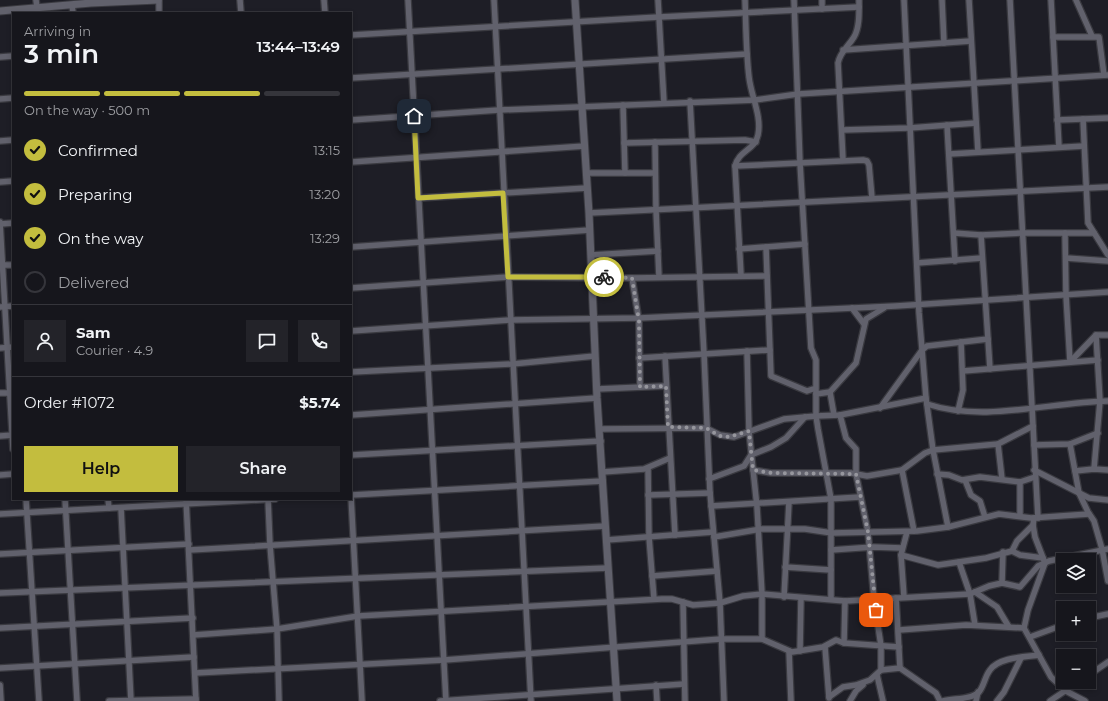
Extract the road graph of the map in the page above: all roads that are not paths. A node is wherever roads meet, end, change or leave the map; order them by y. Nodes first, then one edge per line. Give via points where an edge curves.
1 (158, 0) edge
2 (240, 0) edge
3 (324, 0) edge
4 (408, 0) edge
5 (494, 0) edge
6 (575, 0) edge
7 (658, 0) edge
8 (745, 0) edge
9 (794, 0) edge
10 (822, 0) edge
11 (859, 0) edge
12 (904, 0) edge
13 (942, 0) edge
14 (969, 0) edge
15 (1010, 0) edge
16 (1051, 0) edge
17 (1076, 0) edge
18 (91, 2) edge
19 (37, 3) edge
20 (72, 5) junction
21 (859, 7) junction
22 (822, 9) junction
23 (794, 10) junction
24 (0, 11) edge
25 (73, 12) edge
26 (159, 12) edge
27 (241, 12) edge
28 (325, 12) edge
29 (745, 13) junction
30 (659, 17) junction
31 (577, 22) junction
32 (495, 26) junction
33 (409, 32) junction
34 (352, 35) edge
35 (1092, 36) junction
36 (1052, 37) junction
37 (971, 41) junction
38 (944, 43) junction
39 (906, 46) junction
40 (843, 50) junction
41 (747, 54) junction
42 (0, 56) edge
43 (12, 56) edge
44 (661, 60) junction
45 (580, 64) junction
46 (497, 70) junction
47 (412, 74) junction
48 (1106, 75) edge
49 (352, 78) edge
50 (1054, 78) junction
51 (1013, 81) junction
52 (974, 84) junction
53 (907, 88) junction
54 (840, 92) junction
55 (798, 94) junction
56 (0, 98) edge
57 (12, 98) edge
58 (755, 100) junction
59 (690, 101) junction
60 (664, 103) junction
61 (623, 105) junction
62 (582, 107) junction
63 (499, 110) junction
64 (414, 116) junction
65 (1108, 118) edge
66 (1083, 119) junction
67 (352, 120) edge
68 (1057, 120) junction
69 (976, 123) junction
70 (947, 125) junction
71 (909, 128) junction
72 (842, 130) junction
73 (12, 140) edge
74 (0, 141) edge
75 (655, 142) junction
76 (692, 142) junction
77 (756, 142) junction
78 (624, 143) junction
79 (585, 146) junction
80 (1084, 146) junction
81 (1059, 147) junction
82 (1017, 150) junction
83 (501, 152) junction
84 (978, 152) junction
85 (949, 154) junction
86 (416, 158) junction
87 (843, 160) junction
88 (352, 162) edge
89 (800, 163) junction
90 (735, 166) junction
91 (586, 173) junction
92 (625, 173) junction
93 (655, 173) junction
94 (0, 182) edge
95 (12, 182) edge
96 (1108, 187) edge
97 (587, 188) junction
98 (1087, 188) junction
99 (1019, 191) junction
100 (503, 193) junction
101 (952, 194) junction
102 (912, 196) junction
103 (418, 198) junction
104 (872, 198) junction
105 (803, 202) junction
106 (737, 206) junction
107 (696, 208) junction
108 (656, 210) junction
109 (589, 213) junction
110 (0, 223) edge
111 (12, 223) edge
112 (590, 230) junction
113 (954, 233) junction
114 (1022, 233) junction
115 (1065, 233) junction
116 (1094, 233) junction
117 (505, 236) junction
118 (981, 236) junction
119 (421, 242) junction
120 (805, 244) junction
121 (352, 247) edge
122 (766, 247) junction
123 (739, 249) junction
124 (658, 250) junction
125 (591, 255) junction
126 (1108, 255) edge
127 (982, 258) junction
128 (1066, 258) junction
129 (955, 260) junction
130 (1108, 261) edge
131 (917, 263) junction
132 (1, 265) edge
133 (12, 265) edge
134 (741, 275) junction
135 (767, 276) junction
136 (508, 277) junction
137 (591, 277) junction
138 (660, 277) junction
139 (700, 277) junction
140 (632, 278) junction
141 (423, 282) junction
142 (352, 288) edge
143 (1108, 292) edge
144 (1066, 295) junction
145 (1026, 298) junction
146 (985, 301) junction
147 (919, 305) junction
148 (12, 306) edge
149 (887, 306) junction
150 (2, 307) edge
151 (852, 308) junction
152 (809, 310) junction
153 (769, 312) junction
154 (701, 314) junction
155 (594, 318) junction
156 (639, 318) junction
157 (510, 320) junction
158 (864, 324) junction
159 (426, 325) junction
160 (352, 331) edge
161 (1096, 335) junction
162 (1108, 335) edge
163 (988, 339) junction
164 (961, 342) junction
165 (10, 347) edge
166 (0, 348) edge
167 (770, 350) junction
168 (922, 350) junction
169 (747, 351) junction
170 (704, 354) junction
171 (595, 356) junction
172 (665, 356) junction
173 (639, 358) junction
174 (1098, 360) junction
175 (1070, 362) junction
176 (512, 364) junction
177 (1030, 366) junction
178 (428, 369) junction
179 (990, 369) junction
180 (963, 371) junction
181 (352, 372) edge
182 (666, 386) junction
183 (640, 387) junction
184 (597, 389) junction
185 (814, 392) junction
186 (830, 392) junction
187 (0, 393) edge
188 (11, 393) edge
189 (597, 398) junction
190 (927, 401) junction
191 (1100, 401) junction
192 (1108, 401) edge
193 (516, 403) junction
194 (430, 408) junction
195 (880, 408) junction
196 (1032, 408) junction
197 (958, 411) junction
198 (12, 414) edge
199 (352, 415) edge
200 (837, 415) junction
201 (816, 416) junction
202 (805, 417) junction
203 (1033, 426) junction
204 (668, 427) junction
205 (706, 428) junction
206 (600, 429) junction
207 (749, 431) junction
208 (1098, 433) junction
209 (12, 435) edge
210 (0, 436) edge
211 (601, 441) junction
212 (998, 444) junction
213 (1070, 444) junction
214 (518, 445) junction
215 (1034, 445) junction
216 (432, 450) junction
217 (933, 450) junction
218 (352, 455) edge
219 (752, 455) junction
220 (670, 458) junction
221 (648, 468) junction
222 (1094, 469) junction
223 (753, 470) junction
224 (902, 470) junction
225 (1034, 470) junction
226 (1108, 470) edge
227 (1075, 471) junction
228 (602, 472) junction
229 (826, 473) junction
230 (0, 474) edge
231 (12, 474) edge
232 (856, 474) junction
233 (937, 474) junction
234 (1035, 477) junction
235 (709, 479) junction
236 (1002, 479) junction
237 (965, 480) junction
238 (603, 481) junction
239 (1020, 482) junction
240 (520, 485) junction
241 (435, 490) junction
242 (710, 493) junction
243 (1079, 493) junction
244 (672, 494) junction
245 (648, 495) junction
246 (352, 496) edge
247 (860, 497) junction
248 (831, 499) junction
249 (26, 500) edge
250 (65, 500) edge
251 (108, 500) edge
252 (227, 500) edge
253 (268, 500) edge
254 (351, 500) edge
255 (1108, 500) edge
256 (186, 501) edge
257 (789, 502) junction
258 (757, 504) junction
259 (711, 506) junction
260 (109, 508) junction
261 (121, 508) junction
262 (66, 511) junction
263 (27, 513) junction
264 (0, 514) edge
265 (1089, 514) junction
266 (1020, 516) junction
267 (985, 517) junction
268 (1036, 518) junction
269 (1033, 524) junction
270 (606, 526) junction
271 (948, 527) junction
272 (787, 528) junction
273 (758, 529) junction
274 (523, 530) junction
275 (868, 532) junction
276 (906, 532) junction
277 (914, 532) junction
278 (832, 533) junction
279 (437, 535) junction
280 (675, 535) junction
281 (714, 535) junction
282 (650, 537) junction
283 (353, 539) junction
284 (606, 540) junction
285 (270, 545) junction
286 (189, 547) junction
287 (870, 547) junction
288 (123, 548) junction
289 (902, 548) junction
290 (1105, 549) edge
291 (831, 550) junction
292 (68, 551) junction
293 (1012, 551) junction
294 (1003, 552) junction
295 (29, 553) junction
296 (0, 554) edge
297 (901, 555) junction
298 (1044, 560) junction
299 (959, 562) junction
300 (608, 568) junction
301 (785, 568) junction
302 (831, 570) junction
303 (717, 571) junction
304 (525, 572) junction
305 (439, 575) junction
306 (652, 576) junction
307 (355, 578) junction
308 (1108, 581) edge
309 (273, 582) junction
310 (1002, 583) junction
311 (191, 585) junction
312 (124, 588) junction
313 (70, 590) junction
314 (32, 591) junction
315 (0, 593) edge
316 (973, 593) junction
317 (762, 594) junction
318 (784, 597) junction
319 (904, 597) junction
320 (801, 598) junction
321 (896, 598) junction
322 (831, 599) junction
323 (874, 599) junction
324 (654, 600) junction
325 (845, 601) junction
326 (611, 602) junction
327 (682, 602) junction
328 (720, 603) junction
329 (527, 608) junction
330 (442, 613) junction
331 (1108, 614) edge
332 (358, 616) junction
333 (1096, 617) edge
334 (192, 618) junction
335 (127, 620) junction
336 (72, 623) junction
337 (34, 626) junction
338 (975, 626) junction
339 (1009, 627) junction
340 (1056, 627) edge
341 (0, 628) edge
342 (1024, 628) junction
343 (277, 629) junction
344 (899, 630) junction
345 (193, 635) junction
346 (1030, 637) junction
347 (762, 639) junction
348 (721, 640) junction
349 (683, 642) junction
350 (844, 643) junction
351 (881, 646) junction
352 (614, 647) junction
353 (826, 647) junction
354 (899, 647) junction
355 (790, 651) junction
356 (800, 651) junction
357 (529, 654) junction
358 (1039, 655) junction
359 (194, 657) junction
360 (1021, 658) junction
361 (444, 660) junction
362 (129, 661) junction
363 (1108, 662) edge
364 (360, 663) junction
365 (75, 664) junction
366 (37, 666) junction
367 (0, 668) edge
368 (277, 668) junction
369 (900, 668) junction
370 (881, 670) junction
371 (1096, 670) edge
372 (195, 673) junction
373 (877, 675) junction
374 (866, 682) junction
375 (684, 684) junction
376 (0, 685) edge
377 (656, 685) junction
378 (616, 689) junction
379 (1069, 689) edge
380 (1066, 691) junction
381 (978, 692) junction
382 (531, 698) edge
383 (830, 699) edge
384 (131, 700) edge
385 (196, 700) edge
386 (1, 701) edge
387 (39, 701) edge
388 (77, 701) edge
389 (109, 701) edge
390 (279, 701) edge
391 (362, 701) edge
392 (440, 701) edge
393 (446, 701) edge
394 (617, 701) edge
395 (657, 701) edge
396 (685, 701) edge
397 (724, 701) edge
398 (791, 701) edge
399 (850, 701) edge
400 (883, 701) edge
401 (940, 701) edge
402 (943, 701) edge
403 (976, 701) edge
404 (997, 701) edge
405 (1050, 701) edge
406 (1084, 701) edge

1 - 18 street
1 - 26 street
2 - 27 street
3 - 28 street
4 - 33 street
5 - 32 street
6 - 31 street
7 - 30 street
8 - 29 street
9 - 23 street
10 - 22 street
11 - 21 street
12 - 39 street
13 - 38 street
14 - 37 street
15 - 51 street
16 - 36 street
17 - 35 street
18 - 20 street
19 - 20 street
19 - 24 street
20 - 25 street
21 - 22 street
21 - 40 street via 857,30 850,44
22 - 23 street
23 - 29 street
23 - 55 street
29 - 30 street
29 - 41 street
30 - 31 street
30 - 44 street
31 - 32 street
31 - 45 street
32 - 33 street
32 - 46 street
33 - 34 street
33 - 47 street
35 - 36 street
35 - 48 street via 1100,38
36 - 50 street
37 - 38 street
37 - 52 street
38 - 39 street
39 - 40 street
39 - 53 street
40 - 54 street via 838,63
41 - 44 street
41 - 58 street via 749,80
42 - 43 street
44 - 45 street
44 - 60 street
45 - 46 street
45 - 62 street
46 - 47 street
46 - 63 street
47 - 49 street
47 - 64 street
48 - 50 street
50 - 51 street
50 - 68 street
51 - 52 street
51 - 82 street
52 - 53 street
52 - 69 street
53 - 54 street
53 - 71 street
54 - 55 street
54 - 72 street
55 - 58 street
55 - 89 street
56 - 57 street
58 - 59 street
58 - 77 street via 759,133
59 - 60 street
59 - 76 street
60 - 61 street
61 - 62 street
61 - 78 street
62 - 63 street
62 - 79 street
63 - 64 street
63 - 83 street
64 - 67 street
64 - 86 street
65 - 66 street
66 - 68 street
66 - 80 street
68 - 81 street
69 - 70 street
69 - 84 street
70 - 71 street
70 - 85 street
71 - 72 street
71 - 102 street
72 - 87 street
73 - 74 street
75 - 76 street
75 - 78 street
75 - 93 street
76 - 77 street
76 - 107 street
77 - 90 street via 741,154
78 - 92 street
79 - 83 street
79 - 91 street
80 - 81 street
80 - 98 street
81 - 82 street
82 - 84 street
82 - 99 street
83 - 86 street
83 - 100 street
84 - 85 street
85 - 101 street
86 - 88 street
86 - 103 street
87 - 89 street
87 - 104 street via 867,161
89 - 90 street
89 - 105 street
90 - 106 street
91 - 92 street
91 - 97 street
92 - 93 street
93 - 108 street
94 - 95 street
96 - 98 street
97 - 100 street
97 - 109 street
98 - 99 street
98 - 116 street via 1088,223
99 - 101 street
99 - 114 street
100 - 103 street
100 - 117 street
101 - 102 street
101 - 113 street
102 - 104 street
102 - 131 street
103 - 119 street
104 - 105 street
105 - 106 street
105 - 120 street
106 - 107 street
106 - 123 street
107 - 108 street
107 - 139 street
108 - 109 street
108 - 124 street
109 - 112 street
110 - 111 street
110 - 132 street
112 - 117 street
112 - 125 street
113 - 118 street
113 - 129 street
114 - 115 street
114 - 118 street
114 - 145 street
115 - 116 street
115 - 128 street
116 - 126 street
117 - 119 street
117 - 136 street
118 - 127 street
119 - 121 street
119 - 141 street
120 - 122 street
120 - 152 street
122 - 123 street
122 - 135 street
123 - 134 street
124 - 125 street
124 - 138 street
125 - 137 street
127 - 129 street
127 - 146 street
128 - 130 street
128 - 144 street
129 - 131 street
131 - 147 street
132 - 133 street
132 - 150 street
134 - 135 street
134 - 139 street
135 - 153 street
136 - 137 street
136 - 141 street
136 - 157 street
137 - 140 street
137 - 155 street
138 - 139 street
138 - 140 street
139 - 154 street
140 - 156 street
141 - 142 street
141 - 159 street
143 - 144 street
144 - 145 street
144 - 175 street
145 - 146 street
145 - 177 street
146 - 147 street
146 - 163 street
147 - 149 street
147 - 168 street
148 - 150 street
149 - 151 street
149 - 158 street via 872,314
150 - 165 street
151 - 152 street
151 - 158 street
152 - 153 street
152 - 185 street via 811,348 816,360
153 - 154 street
153 - 167 street
154 - 156 street
154 - 170 street
155 - 156 street
155 - 157 street
155 - 171 street
156 - 173 street
157 - 159 street
157 - 176 street
158 - 186 street via 856,363
159 - 160 street
159 - 178 street
161 - 162 street
161 - 174 street
161 - 175 street
163 - 164 street
163 - 179 street
164 - 168 street via 928,346
164 - 180 street
165 - 166 street
165 - 188 street
167 - 169 street
167 - 185 street via 772,376
168 - 190 street
168 - 195 street
169 - 170 street
169 - 207 street
170 - 172 street
170 - 205 street
171 - 176 street
171 - 184 street
172 - 173 street
172 - 182 street
173 - 183 street
174 - 175 street
174 - 191 street
175 - 177 street
176 - 178 street
176 - 193 street
177 - 179 street
177 - 196 street
178 - 181 street
178 - 194 street
179 - 180 street
180 - 197 street via 963,390
182 - 183 street
182 - 204 street
183 - 184 street
184 - 189 street
185 - 186 street
185 - 201 street
186 - 200 street
187 - 188 street
188 - 198 street
189 - 193 street
189 - 206 street
190 - 195 street
190 - 197 street via 944,410
190 - 217 street
191 - 192 street
191 - 196 street
191 - 208 street
193 - 194 street
193 - 214 street
194 - 199 street
194 - 216 street
195 - 200 street
196 - 197 street
196 - 203 street
200 - 201 street
200 - 232 street via 846,438 856,450
201 - 202 street
201 - 229 street
202 - 207 street via 784,420
202 - 219 street via 786,438 771,448
203 - 212 street
203 - 215 street
204 - 205 street
204 - 206 street
204 - 220 street
205 - 207 street via 720,436 729,437
205 - 235 street
206 - 211 street
207 - 219 street
208 - 213 street
208 - 222 street
209 - 210 street
211 - 214 street
211 - 228 street
212 - 217 street
212 - 236 street
213 - 215 street
213 - 227 street
214 - 216 street
214 - 240 street
215 - 225 street
216 - 218 street
216 - 241 street
217 - 224 street
217 - 233 street
219 - 223 street
219 - 235 street via 739,470
220 - 221 street
220 - 244 street
221 - 228 street
221 - 245 street
222 - 226 street
222 - 227 street
223 - 229 street via 772,473
223 - 258 street
224 - 232 street via 867,476
224 - 277 street
225 - 234 street
225 - 243 street
227 - 243 street
228 - 238 street
229 - 232 street
229 - 248 street
230 - 231 street
232 - 247 street
233 - 237 street
233 - 271 street
234 - 239 street
234 - 268 street
235 - 242 street
236 - 237 street
236 - 239 street
237 - 267 street via 971,495 980,501
238 - 240 street
238 - 270 street
239 - 266 street
240 - 241 street
240 - 274 street
241 - 246 street
241 - 279 street
242 - 244 street
242 - 259 street
243 - 255 street via 1089,498
243 - 265 street
244 - 245 street
244 - 280 street
245 - 282 street
247 - 248 street
247 - 275 street
248 - 257 street
248 - 278 street
249 - 263 street
250 - 262 street
251 - 260 street
252 - 256 street
253 - 285 street
254 - 283 street
256 - 261 street
256 - 286 street
257 - 258 street
257 - 272 street
258 - 259 street
258 - 273 street
259 - 281 street
260 - 261 street
260 - 262 street
261 - 288 street
262 - 263 street
262 - 292 street
263 - 264 street
263 - 295 street
265 - 268 street
265 - 290 street
266 - 267 street via 999,514
266 - 268 street
267 - 271 street
268 - 269 street
269 - 293 street via 1017,541
269 - 298 street
270 - 274 street
270 - 284 street
271 - 277 street
272 - 273 street
272 - 278 street
272 - 301 street
273 - 281 street
273 - 317 street
274 - 279 street
274 - 304 street
275 - 276 street
275 - 278 street
275 - 287 street
276 - 277 street
276 - 289 street
278 - 291 street
279 - 283 street
279 - 305 street
280 - 281 street
280 - 282 street
281 - 303 street
282 - 284 street
282 - 306 street
283 - 285 street
283 - 307 street
284 - 300 street
285 - 286 street
285 - 309 street
286 - 288 street
286 - 311 street
287 - 289 street
287 - 291 street
287 - 323 street
288 - 292 street
288 - 312 street
289 - 297 street
290 - 298 street
290 - 308 street
291 - 302 street
292 - 295 street
292 - 313 street
293 - 294 street
293 - 298 street
294 - 299 street via 986,558
294 - 310 street
295 - 296 street
295 - 314 street
297 - 299 street via 938,566
297 - 319 street
298 - 310 street via 1020,587
298 - 342 street
299 - 316 street
300 - 304 street
300 - 326 street
301 - 302 street
301 - 318 street
302 - 322 street
303 - 306 street
303 - 328 street
304 - 305 street
304 - 329 street
305 - 307 street
305 - 330 street
306 - 324 street
307 - 309 street
307 - 332 street
309 - 311 street
309 - 343 street
310 - 316 street
311 - 312 street
311 - 334 street
312 - 313 street
312 - 335 street
313 - 314 street
313 - 336 street
314 - 315 street
314 - 337 street
316 - 319 street
316 - 338 street
316 - 339 street via 997,607
317 - 318 street
317 - 328 street via 743,596
317 - 347 street
318 - 320 street
319 - 321 street
320 - 322 street
320 - 356 street
321 - 323 street
321 - 344 street
322 - 325 street
323 - 325 street
323 - 351 street
324 - 326 street
324 - 327 street
325 - 350 street
326 - 329 street
326 - 352 street
327 - 328 street via 693,605
327 - 349 street
328 - 348 street
329 - 330 street
329 - 357 street
330 - 332 street
330 - 361 street
331 - 333 street
332 - 343 street
332 - 364 street
334 - 335 street
334 - 345 street
335 - 336 street
335 - 362 street
336 - 337 street
336 - 365 street
337 - 341 street
337 - 366 street
338 - 339 street
338 - 344 street
339 - 342 street
340 - 346 street
342 - 346 street
343 - 345 street
343 - 368 street
344 - 354 street
345 - 359 street
346 - 358 street
347 - 348 street
347 - 355 street
348 - 349 street
348 - 397 street
349 - 352 street
349 - 375 street
350 - 351 street
350 - 353 street via 836,640
351 - 354 street
351 - 370 street
352 - 357 street
352 - 378 street
353 - 356 street
353 - 383 street
354 - 369 street
355 - 356 street
355 - 398 street
357 - 361 street
357 - 382 street
358 - 360 street
358 - 380 street via 1052,677
359 - 362 street
359 - 372 street
360 - 381 street via 995,665
360 - 404 street
361 - 364 street
361 - 393 street
362 - 365 street
362 - 384 street
363 - 371 street
364 - 368 street
364 - 391 street
365 - 366 street
365 - 388 street
366 - 367 street
366 - 387 street
368 - 372 street
368 - 390 street
369 - 370 street
369 - 401 street via 936,693
370 - 373 street
372 - 385 street
373 - 374 street
373 - 400 street
374 - 383 street via 843,687
374 - 399 street
375 - 377 street
375 - 396 street
376 - 386 street
377 - 378 street
377 - 395 street
378 - 382 street
378 - 394 street
379 - 380 street
380 - 405 street
380 - 406 street
381 - 402 street via 968,697
381 - 403 street
382 - 393 street
384 - 385 street
384 - 389 street
392 - 393 street

